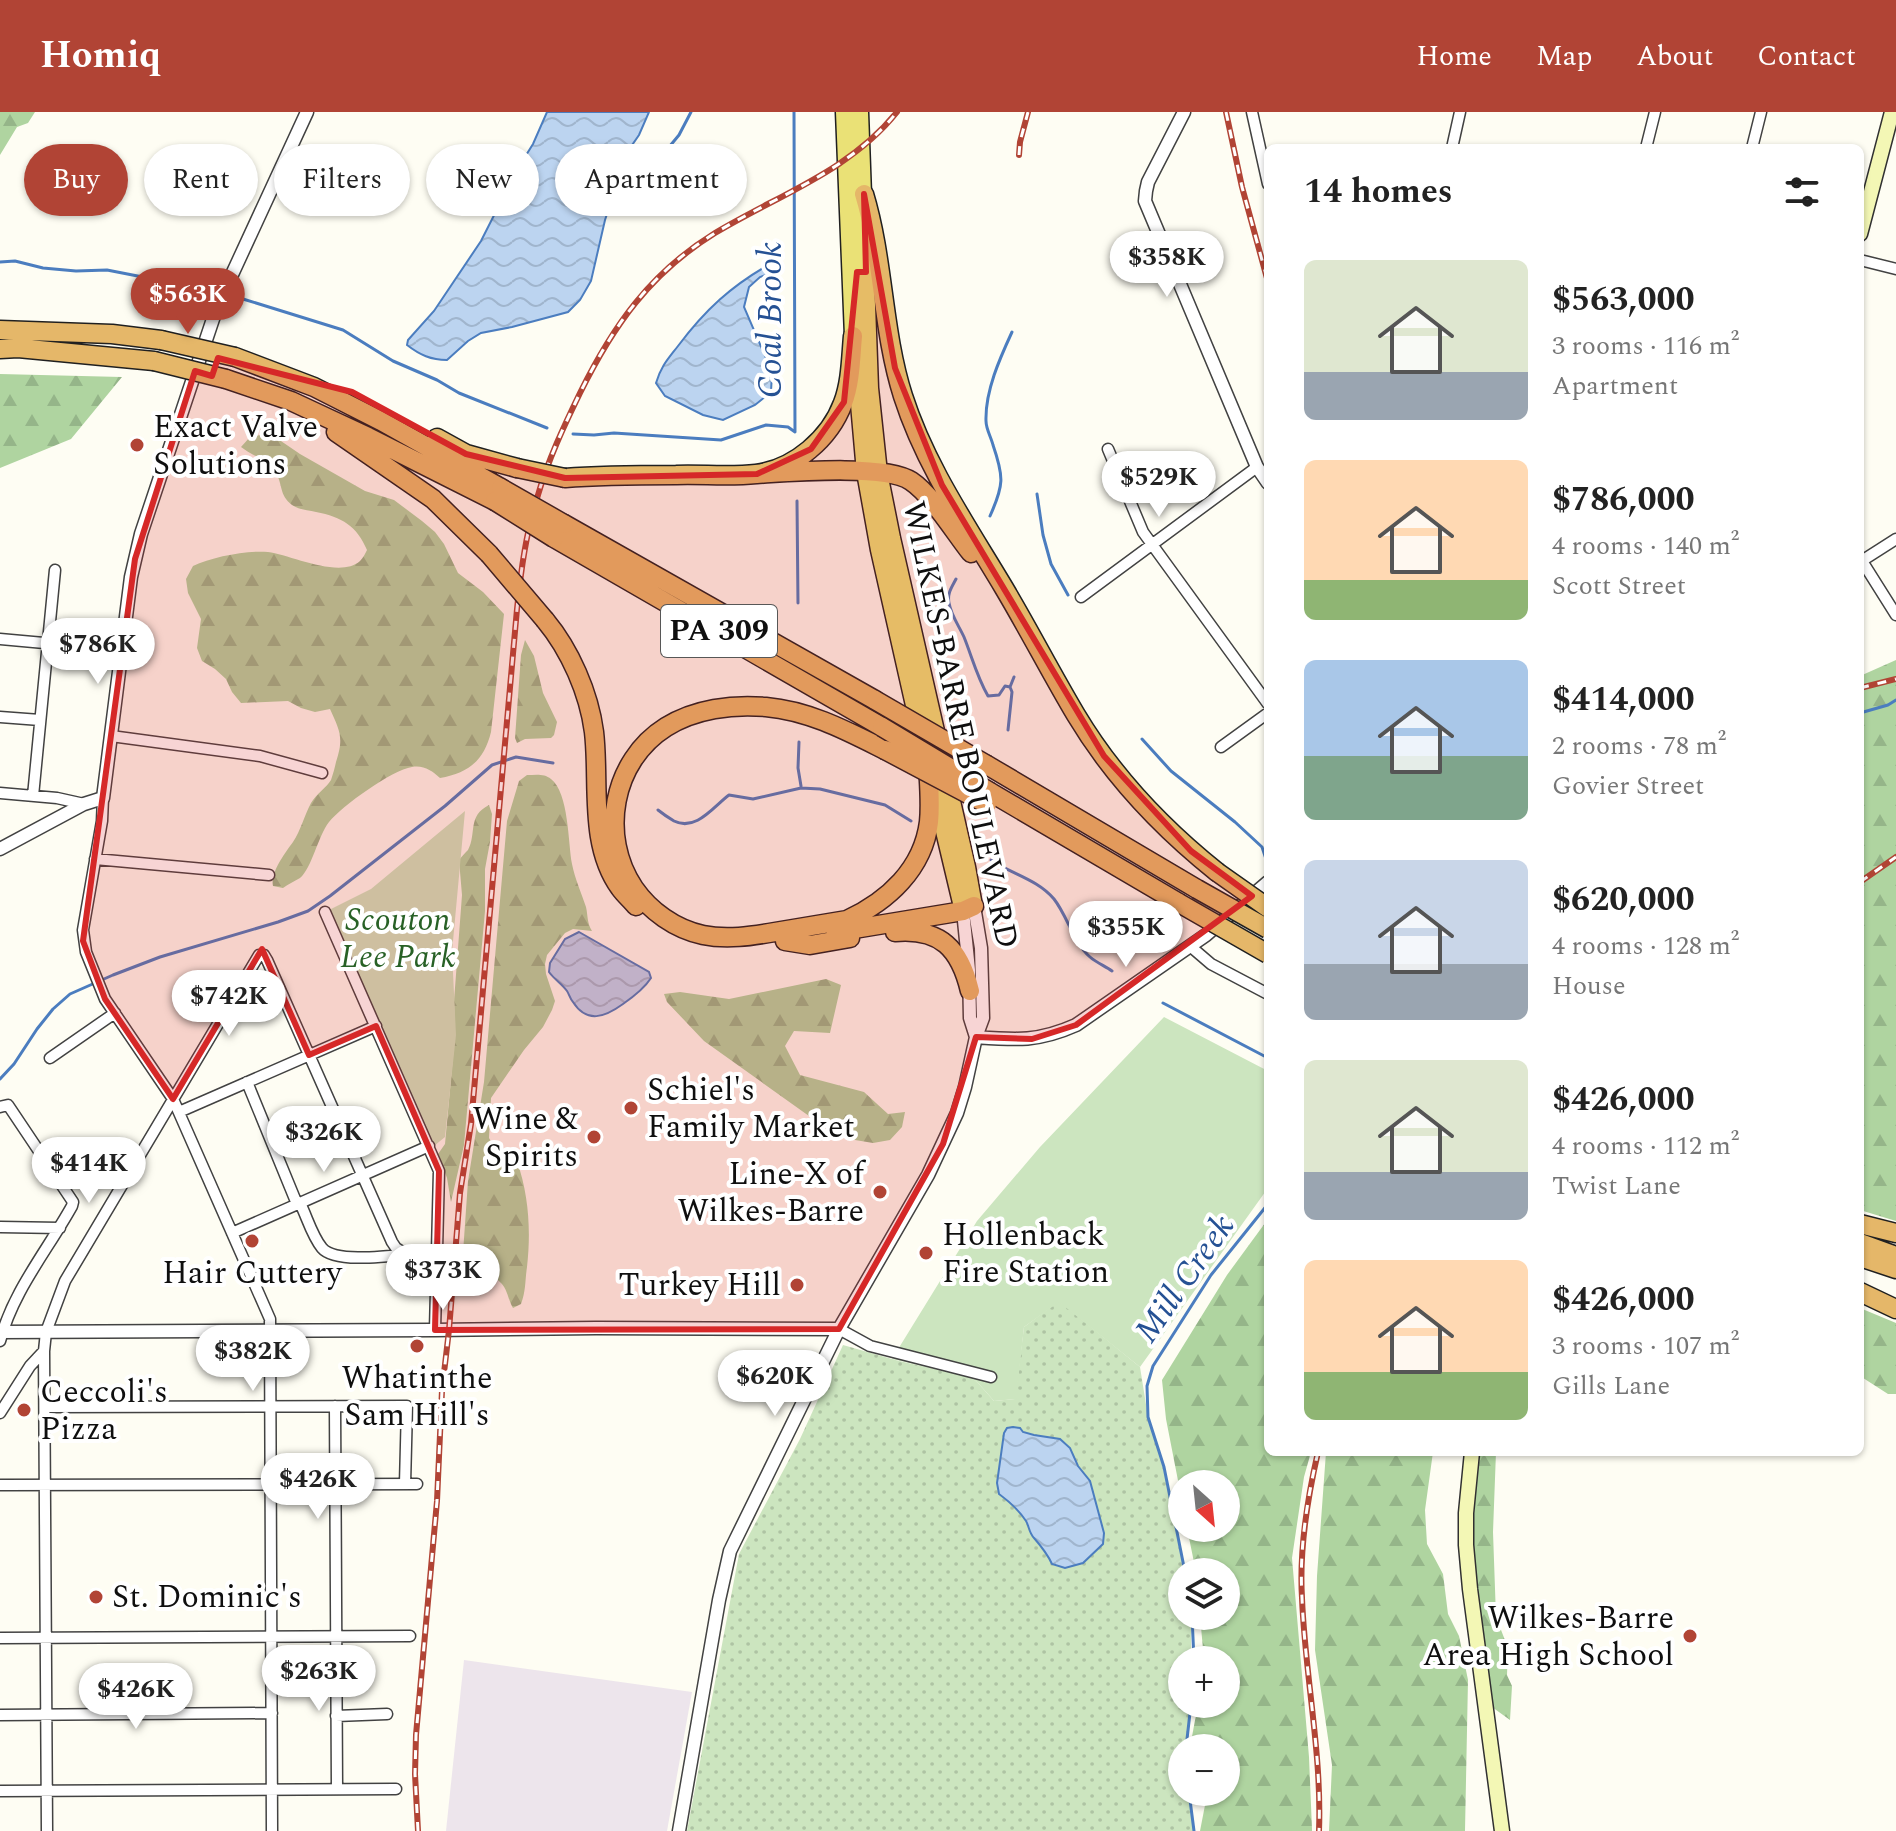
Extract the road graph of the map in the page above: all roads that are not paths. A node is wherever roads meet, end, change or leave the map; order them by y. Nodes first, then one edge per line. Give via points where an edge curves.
1 (307, 112) edge
2 (844, 112) edge
3 (860, 112) edge
4 (1184, 112) edge
5 (1252, 112) edge
6 (1460, 112) edge
7 (1655, 112) edge
8 (1761, 112) edge
9 (1892, 112) edge
10 (1453, 144) edge
11 (1647, 144) edge
12 (1753, 144) edge
13 (1264, 166) edge
14 (864, 194) junction
15 (1864, 219) edge
16 (1864, 261) edge
17 (1896, 269) edge
18 (0, 330) edge
19 (853, 336) junction
20 (0, 349) edge
21 (280, 374) junction
22 (291, 401) junction
23 (1108, 449) dead end
24 (1257, 467) junction
25 (872, 472) junction
26 (757, 474) junction
27 (1264, 477) edge
28 (498, 495) junction
29 (559, 531) junction
30 (1896, 539) edge
31 (1153, 545) junction
32 (1864, 559) edge
33 (1864, 566) edge
34 (55, 570) dead end
35 (1081, 597) dead end
36 (1896, 615) edge
37 (0, 639) edge
38 (48, 643) junction
39 (121, 650) junction
40 (1048, 665) junction
41 (1264, 698) edge
42 (1264, 716) edge
43 (0, 717) edge
44 (40, 720) junction
45 (111, 736) junction
46 (1221, 747) dead end
47 (928, 765) junction
48 (322, 773) dead end
49 (0, 793) edge
50 (33, 796) junction
51 (103, 798) junction
52 (988, 798) junction
53 (84, 804) junction
54 (0, 849) edge
55 (95, 859) junction
56 (269, 875) dead end
57 (1264, 885) edge
58 (966, 905) junction
59 (1264, 905) edge
60 (325, 912) dead end
61 (847, 920) junction
62 (1264, 927) edge
63 (785, 941) junction
64 (1190, 946) junction
65 (1264, 952) edge
66 (970, 991) junction
67 (1264, 992) edge
68 (115, 1013) junction
69 (376, 1026) junction
70 (976, 1037) junction
71 (309, 1055) junction
72 (50, 1058) dead end
73 (247, 1082) junction
74 (173, 1099) junction
75 (4, 1106) edge
76 (179, 1112) junction
77 (429, 1146) junction
78 (362, 1176) junction
79 (299, 1204) junction
80 (1864, 1225) edge
81 (0, 1227) edge
82 (60, 1228) junction
83 (232, 1233) junction
84 (1896, 1233) edge
85 (1864, 1244) edge
86 (438, 1252) junction
87 (405, 1254) junction
88 (1896, 1256) edge
89 (1864, 1258) edge
90 (1896, 1269) edge
91 (1864, 1294) edge
92 (1896, 1309) edge
93 (839, 1329) junction
94 (435, 1330) junction
95 (270, 1331) junction
96 (46, 1332) junction
97 (1, 1335) edge
98 (44, 1351) junction
99 (991, 1377) dead end
100 (271, 1406) junction
101 (335, 1406) junction
102 (45, 1407) junction
103 (0, 1413) edge
104 (1472, 1456) edge
105 (271, 1484) junction
106 (335, 1484) junction
107 (0, 1485) edge
108 (46, 1485) junction
109 (271, 1636) junction
110 (335, 1636) junction
111 (410, 1636) dead end
112 (0, 1638) edge
113 (46, 1638) junction
114 (272, 1713) junction
115 (47, 1714) junction
116 (387, 1714) dead end
117 (0, 1715) edge
118 (336, 1716) junction
119 (337, 1789) junction
120 (396, 1789) dead end
121 (272, 1790) junction
122 (0, 1791) edge
123 (47, 1791) junction
124 (47, 1831) edge
125 (272, 1831) edge
126 (679, 1831) edge
127 (1502, 1831) edge

1 - 39 street via 213,318 135,559
2 - 19 main road, WILKES-BARRE BOULEVARD
3 - 14 main road, WILKES-BARRE BOULEVARD
4 - 24 street via 1148,182 1145,201
5 - 13 street
6 - 10 street
7 - 11 street
8 - 12 street
9 - 15 main road
14 - 25 main road, WILKES-BARRE BOULEVARD
14 - 40 highway via 873,222 889,342 913,423 942,485
16 - 17 street
18 - 21 highway, PA 309, bridge via 161,340
19 - 25 main road, WILKES-BARRE BOULEVARD
19 - 26 highway via 848,390 832,425 793,461
20 - 22 highway, PA 309, bridge via 154,361
21 - 26 highway, bridge via 352,392 466,454 517,468 565,478
21 - 28 highway, PA 309 via 381,421
22 - 28 highway, PA 309
22 - 63 highway, bridge via 433,499 489,554 570,657 595,735 601,844 619,887 648,917 696,944 728,949
23 - 31 street
24 - 27 street
24 - 31 street
25 - 26 highway
25 - 40 highway via 909,480 927,497
25 - 47 main road, WILKES-BARRE BOULEVARD via 879,550
25 - 58 main road, WILKES-BARRE BOULEVARD via 964,852
28 - 29 highway, PA 309, bridge
29 - 52 highway, PA 309, bridge via 882,727
29 - 62 highway, PA 309, bridge via 875,700
30 - 32 street
31 - 35 street
31 - 41 street
33 - 36 street
34 - 38 street
37 - 38 street
38 - 39 street
38 - 44 street
39 - 45 street
40 - 59 highway, bridge via 1076,715 1131,789 1191,851
42 - 46 street
43 - 44 street
44 - 50 street
45 - 48 street via 260,756
45 - 51 street
47 - 58 main road, WILKES-BARRE BOULEVARD
47 - 61 highway via 929,822 916,862 888,896
49 - 50 street
50 - 53 street
51 - 53 street
51 - 55 street
52 - 61 highway, bridge via 833,724 766,707 708,710 681,719 650,740 631,763 619,789 614,827 620,862 646,903 675,924 703,935 732,938
52 - 65 highway, PA 309, bridge
53 - 54 street
55 - 56 street
55 - 68 street via 83,941
57 - 64 street
58 - 61 highway
58 - 63 highway
58 - 66 street, WILKES-BARRE BOULEVARD
58 - 70 street, WILKES-BARRE BOULEVARD via 981,948 983,1018
60 - 69 street
63 - 66 highway via 810,945 917,931 952,949 962,962
64 - 67 street via 1211,964
64 - 70 street via 1065,1030 1032,1039
66 - 70 street, WILKES-BARRE BOULEVARD
68 - 72 street
68 - 74 street
69 - 71 street
69 - 77 street
70 - 93 street via 957,1113 943,1144
71 - 73 street
71 - 74 street via 261,954
71 - 78 street
73 - 76 street
73 - 79 street
74 - 76 street
74 - 96 street via 65,1281
75 - 82 street via 73,1202
76 - 83 street
77 - 78 street
77 - 86 street via 440,1179
78 - 79 street
78 - 87 street via 392,1242
79 - 83 street
79 - 87 street via 327,1253
80 - 84 highway
81 - 82 street
82 - 97 street via 24,1284
83 - 95 street via 270,1319
85 - 88 highway
86 - 87 street
86 - 94 street
89 - 90 highway
91 - 92 highway
93 - 94 street
93 - 99 street via 870,1346
93 - 126 street via 726,1565
94 - 95 street
95 - 96 street
95 - 100 street
96 - 97 street
96 - 98 street
98 - 102 street
98 - 103 street
100 - 101 street
100 - 102 street
100 - 105 street
101 - 106 street
101 - 106 street via 407,1406 411,1484
102 - 108 street
104 - 127 main road via 1466,1545
105 - 106 street
105 - 108 street
105 - 109 street
106 - 110 street
107 - 108 street
108 - 113 street
109 - 110 street
109 - 113 street
109 - 114 street
110 - 111 street
110 - 118 street
112 - 113 street
113 - 115 street
114 - 115 street
114 - 121 street
115 - 117 street
115 - 123 street
116 - 118 street
118 - 119 street
119 - 120 street
119 - 121 street
121 - 123 street
121 - 125 street
122 - 123 street
123 - 124 street

